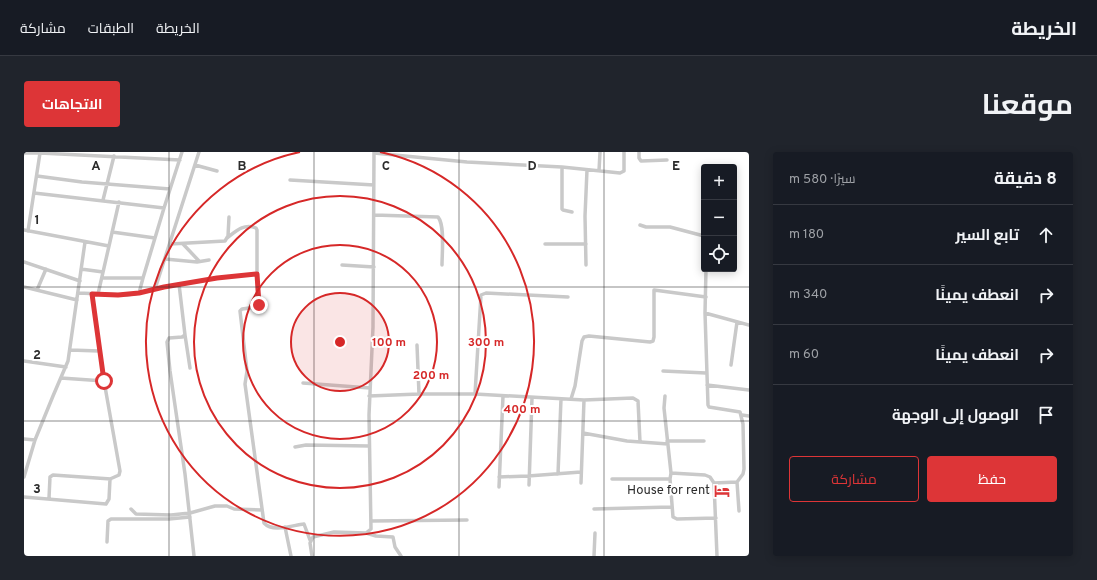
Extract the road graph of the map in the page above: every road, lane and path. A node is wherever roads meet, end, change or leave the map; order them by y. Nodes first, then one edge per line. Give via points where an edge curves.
1 (182, 152) edge
2 (199, 152) edge
3 (600, 152) edge
4 (624, 152) edge
5 (639, 152) edge
6 (24, 153) edge
7 (40, 153) edge
8 (374, 153) edge
9 (114, 156) junction
10 (180, 160) junction
11 (667, 160) dead end
12 (195, 165) junction
13 (562, 168) junction
14 (587, 170) junction
15 (217, 171) dead end
16 (599, 171) junction
17 (37, 176) junction
18 (290, 180) dead end
19 (106, 183) junction
20 (374, 185) junction
21 (170, 189) junction
22 (34, 193) junction
23 (103, 200) junction
24 (119, 202) junction
25 (164, 208) junction
26 (572, 212) dead end
27 (374, 215) junction
28 (229, 217) dead end
29 (640, 225) dead end
30 (26, 231) edge
31 (112, 232) junction
32 (701, 235) edge
33 (155, 238) junction
34 (227, 238) junction
35 (85, 242) junction
36 (170, 244) junction
37 (183, 244) junction
38 (545, 244) dead end
39 (586, 244) junction
40 (109, 246) junction
41 (165, 259) junction
42 (209, 260) dead end
43 (24, 262) edge
44 (199, 262) junction
45 (342, 265) dead end
46 (442, 265) dead end
47 (586, 265) dead end
48 (374, 267) junction
49 (46, 269) junction
50 (81, 269) junction
51 (103, 272) junction
52 (706, 272) edge
53 (257, 274) junction
54 (102, 278) junction
55 (143, 278) junction
56 (80, 281) junction
57 (179, 284) junction
58 (24, 287) edge
59 (155, 289) junction
60 (37, 290) junction
61 (78, 293) junction
62 (139, 293) junction
63 (92, 294) junction
64 (98, 294) junction
65 (706, 296) junction
66 (568, 297) dead end
67 (77, 300) junction
68 (705, 313) junction
69 (737, 322) junction
70 (749, 325) edge
71 (185, 335) junction
72 (417, 345) dead end
73 (70, 350) junction
74 (99, 351) junction
75 (24, 361) edge
76 (731, 365) dead end
77 (66, 366) junction
78 (190, 368) dead end
79 (662, 371) dead end
80 (706, 372) junction
81 (61, 378) junction
82 (104, 381) junction
83 (303, 383) dead end
84 (707, 385) junction
85 (370, 388) junction
86 (749, 390) edge
87 (419, 394) junction
88 (475, 394) junction
89 (370, 396) junction
90 (503, 396) junction
91 (665, 396) dead end
92 (532, 398) junction
93 (560, 399) junction
94 (571, 400) junction
95 (584, 400) junction
96 (742, 415) junction
97 (749, 416) edge
98 (583, 433) junction
99 (24, 440) edge
100 (35, 440) junction
101 (640, 442) junction
102 (704, 442) dead end
103 (667, 443) junction
104 (370, 446) junction
105 (295, 447) dead end
106 (581, 472) junction
107 (670, 473) junction
108 (558, 474) junction
109 (528, 476) junction
110 (24, 477) edge
111 (499, 477) junction
112 (111, 479) junction
113 (670, 479) junction
114 (612, 480) dead end
115 (581, 482) dead end
116 (736, 482) junction
117 (714, 483) junction
118 (529, 486) dead end
119 (498, 487) dead end
120 (24, 497) edge
121 (49, 498) junction
122 (672, 507) junction
123 (131, 509) dead end
124 (262, 510) junction
125 (594, 510) dead end
126 (739, 510) dead end
127 (190, 515) junction
128 (716, 518) junction
129 (467, 520) dead end
130 (371, 521) junction
131 (285, 527) junction
132 (366, 533) junction
133 (595, 533) dead end
134 (310, 540) junction
135 (107, 542) dead end
136 (194, 556) edge
137 (290, 556) edge
138 (312, 556) edge
139 (401, 556) edge
140 (594, 556) edge
141 (717, 556) edge

1 - 10 street
2 - 12 street
3 - 16 street
4 - 16 street via 623,172
5 - 11 street via 641,161
6 - 7 street
7 - 9 street
7 - 17 street
8 - 13 street
8 - 20 street
9 - 10 street
9 - 19 street
10 - 21 street
12 - 15 street
12 - 36 street
13 - 14 street
13 - 26 street via 562,209
14 - 16 street
14 - 39 street
17 - 19 street
17 - 22 street
18 - 20 street
19 - 21 street
19 - 23 street
20 - 27 street
21 - 25 street
22 - 23 street
22 - 30 street
23 - 24 street
24 - 25 street
24 - 31 street
25 - 33 street
27 - 46 street via 438,217 442,231
27 - 48 street
28 - 34 street
29 - 32 street via 646,228 670,227
30 - 35 street
31 - 33 street
31 - 40 street
33 - 55 street
34 - 37 street via 223,242
34 - 53 street via 242,227 256,228
35 - 40 street
35 - 50 street
36 - 37 street
36 - 41 street
37 - 44 street
38 - 39 street
39 - 47 street
40 - 51 street
41 - 44 street
41 - 59 street
42 - 44 street
43 - 49 street
45 - 48 street
48 - 85 street
49 - 56 street
49 - 60 street
50 - 51 street
50 - 56 street
51 - 54 street
52 - 65 street
53 - 57 street
53 - 124 street via 259,305 240,311 247,371 245,384
54 - 55 street
54 - 64 street
55 - 62 street
56 - 61 street
57 - 59 street
57 - 71 street
58 - 60 street
59 - 62 street
60 - 67 street
61 - 63 street
61 - 67 street
62 - 64 street
63 - 64 street
63 - 74 street
65 - 68 street
65 - 94 street via 654,290 653,341 584,337
66 - 88 street via 481,294
67 - 73 street
68 - 69 street
68 - 80 street
69 - 70 street
69 - 76 street
71 - 78 street
71 - 127 street via 167,340
72 - 87 street
73 - 74 street
73 - 77 street
74 - 82 street
75 - 77 street
77 - 81 street
79 - 80 street
80 - 84 street
81 - 82 street
81 - 100 street
82 - 112 street via 120,472 119,476
83 - 85 street
84 - 86 street
84 - 96 street via 709,406 739,411
85 - 89 street
87 - 88 street
87 - 89 street
88 - 90 street
89 - 104 street
90 - 92 street
90 - 111 street
91 - 103 street
92 - 93 street
92 - 109 street
93 - 94 street
93 - 108 street
94 - 95 street
95 - 98 street
95 - 101 street via 637,399
96 - 97 street
96 - 116 street via 744,469
98 - 101 street
98 - 106 street
99 - 100 street
100 - 110 street
101 - 103 street
102 - 103 street
103 - 107 street
104 - 105 street
104 - 130 street
106 - 108 street
106 - 115 street
107 - 113 street
107 - 117 street via 709,475
108 - 109 street
109 - 111 street
109 - 118 street
111 - 119 street
112 - 121 street via 53,475 49,480
112 - 121 street via 106,504
113 - 114 street
113 - 122 street
116 - 117 street
116 - 126 street
117 - 128 street
120 - 121 street
122 - 125 street
122 - 128 street via 673,517 677,519
123 - 127 street via 138,515
124 - 127 street via 215,506
124 - 131 street via 266,525
127 - 135 street via 169,519 111,519 108,522
127 - 136 street
128 - 141 street
129 - 130 street
130 - 132 street via 371,529
131 - 134 street via 305,524
131 - 137 street
132 - 134 street via 334,532 317,535
132 - 139 street via 392,537
133 - 140 street
134 - 138 street

